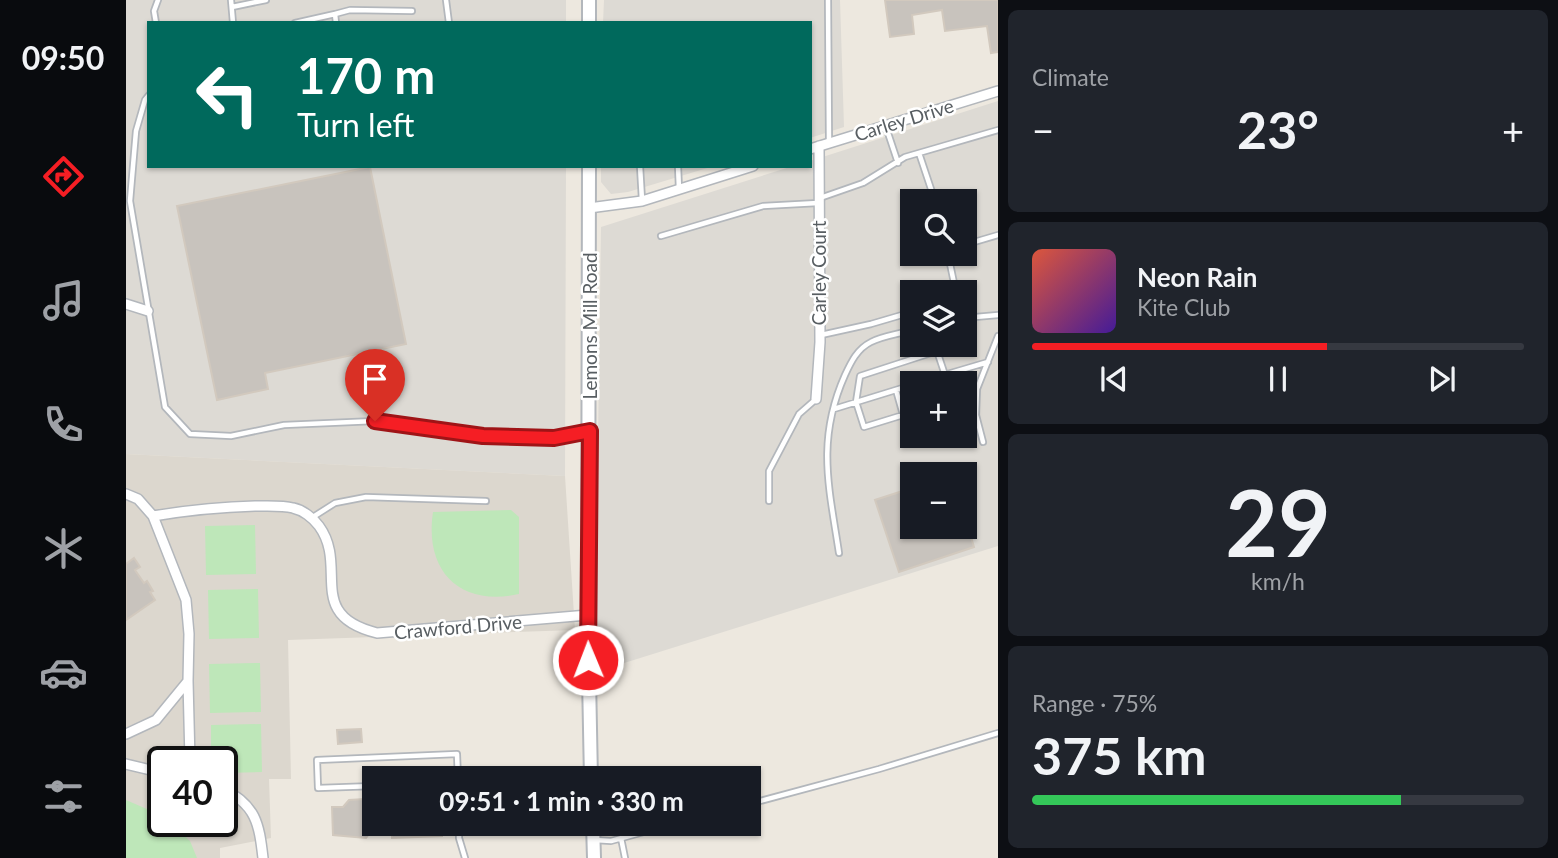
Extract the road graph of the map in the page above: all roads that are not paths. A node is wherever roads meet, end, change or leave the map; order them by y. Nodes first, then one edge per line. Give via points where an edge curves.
1 (158, 0) edge
2 (231, 0) edge
3 (266, 0) edge
4 (351, 0) edge
5 (446, 0) edge
6 (589, 0) edge
7 (828, 0) edge
8 (232, 7) junction
9 (350, 10) junction
10 (412, 11) dead end
11 (335, 15) junction
12 (156, 21) edge
13 (233, 21) edge
14 (305, 21) edge
15 (336, 21) edge
16 (449, 21) edge
17 (589, 21) edge
18 (998, 91) edge
19 (147, 98) edge
20 (886, 125) junction
21 (998, 130) edge
22 (819, 146) edge
23 (919, 153) junction
24 (898, 163) junction
25 (589, 168) edge
26 (641, 168) edge
27 (678, 168) edge
28 (727, 170) edge
29 (679, 189) junction
30 (931, 189) edge
31 (642, 201) junction
32 (819, 201) junction
33 (589, 208) junction
34 (998, 235) edge
35 (661, 236) dead end
36 (977, 241) edge
37 (126, 304) edge
38 (148, 311) junction
39 (998, 314) edge
40 (900, 316) edge
41 (977, 318) edge
42 (900, 333) edge
43 (820, 335) junction
44 (998, 336) edge
45 (988, 362) junction
46 (944, 371) edge
47 (958, 371) edge
48 (900, 389) edge
49 (896, 390) junction
50 (816, 399) joint
51 (856, 402) junction
52 (834, 409) junction
53 (590, 431) junction
54 (983, 442) dead end
55 (126, 494) edge
56 (486, 501) dead end
57 (769, 501) dead end
58 (153, 516) junction
59 (313, 518) junction
60 (839, 554) dead end
61 (588, 615) junction
62 (188, 681) junction
63 (998, 733) edge
64 (126, 734) edge
65 (190, 746) edge
66 (126, 764) edge
67 (457, 766) edge
68 (591, 766) edge
69 (147, 769) edge
70 (362, 786) edge
71 (238, 796) edge
72 (761, 801) edge
73 (459, 836) edge
74 (594, 836) edge
75 (628, 836) edge
76 (621, 838) junction
77 (594, 840) junction
78 (263, 858) edge
79 (465, 858) edge
80 (594, 858) edge
81 (625, 858) edge

1 - 12 lane
2 - 8 lane
3 - 8 lane
4 - 9 lane
5 - 16 lane
6 - 17 street
7 - 22 lane via 830,114
8 - 13 lane
9 - 10 lane
9 - 11 lane
11 - 14 lane
11 - 15 lane
18 - 20 street, Carley Drive
19 - 38 lane via 136,131 130,201
20 - 22 street, Carley Drive
20 - 24 lane
21 - 23 lane
22 - 32 street, Carley Court
23 - 24 lane
23 - 30 lane
24 - 32 lane
25 - 33 street, Lemons Mill Road
26 - 31 lane
27 - 29 lane
28 - 29 street
29 - 31 street
31 - 33 street
32 - 35 lane via 763,206
32 - 43 street, Carley Court
33 - 53 street, Lemons Mill Road
34 - 36 lane
37 - 38 street
38 - 53 lane via 165,407 190,433 231,436 284,425 375,421 483,436 554,438
39 - 41 lane
40 - 43 lane
42 - 52 lane via 870,342 854,356
43 - 50 street, Carley Court
44 - 45 lane
45 - 47 lane
45 - 54 lane via 977,389 976,415
46 - 51 lane via 937,351 860,376
48 - 49 lane
49 - 51 lane
49 - 51 lane via 903,415 864,427
50 - 57 lane via 799,414 769,471
51 - 52 lane
52 - 60 lane via 826,460
53 - 61 street, Lemons Mill Road
55 - 58 street via 138,499
56 - 59 lane via 366,497 335,503
58 - 59 street via 202,507 264,506 294,508
58 - 62 street via 186,600
59 - 61 street, Crawford Drive via 327,537 335,606 359,629 404,632
61 - 68 street, Lemons Mill Road
62 - 64 street via 156,720
62 - 65 street
63 - 72 lane
66 - 69 street
67 - 70 lane via 457,754 317,760 318,788
71 - 78 street via 254,815
73 - 79 lane
74 - 77 street
75 - 76 lane
76 - 77 lane
76 - 81 lane
77 - 80 street

